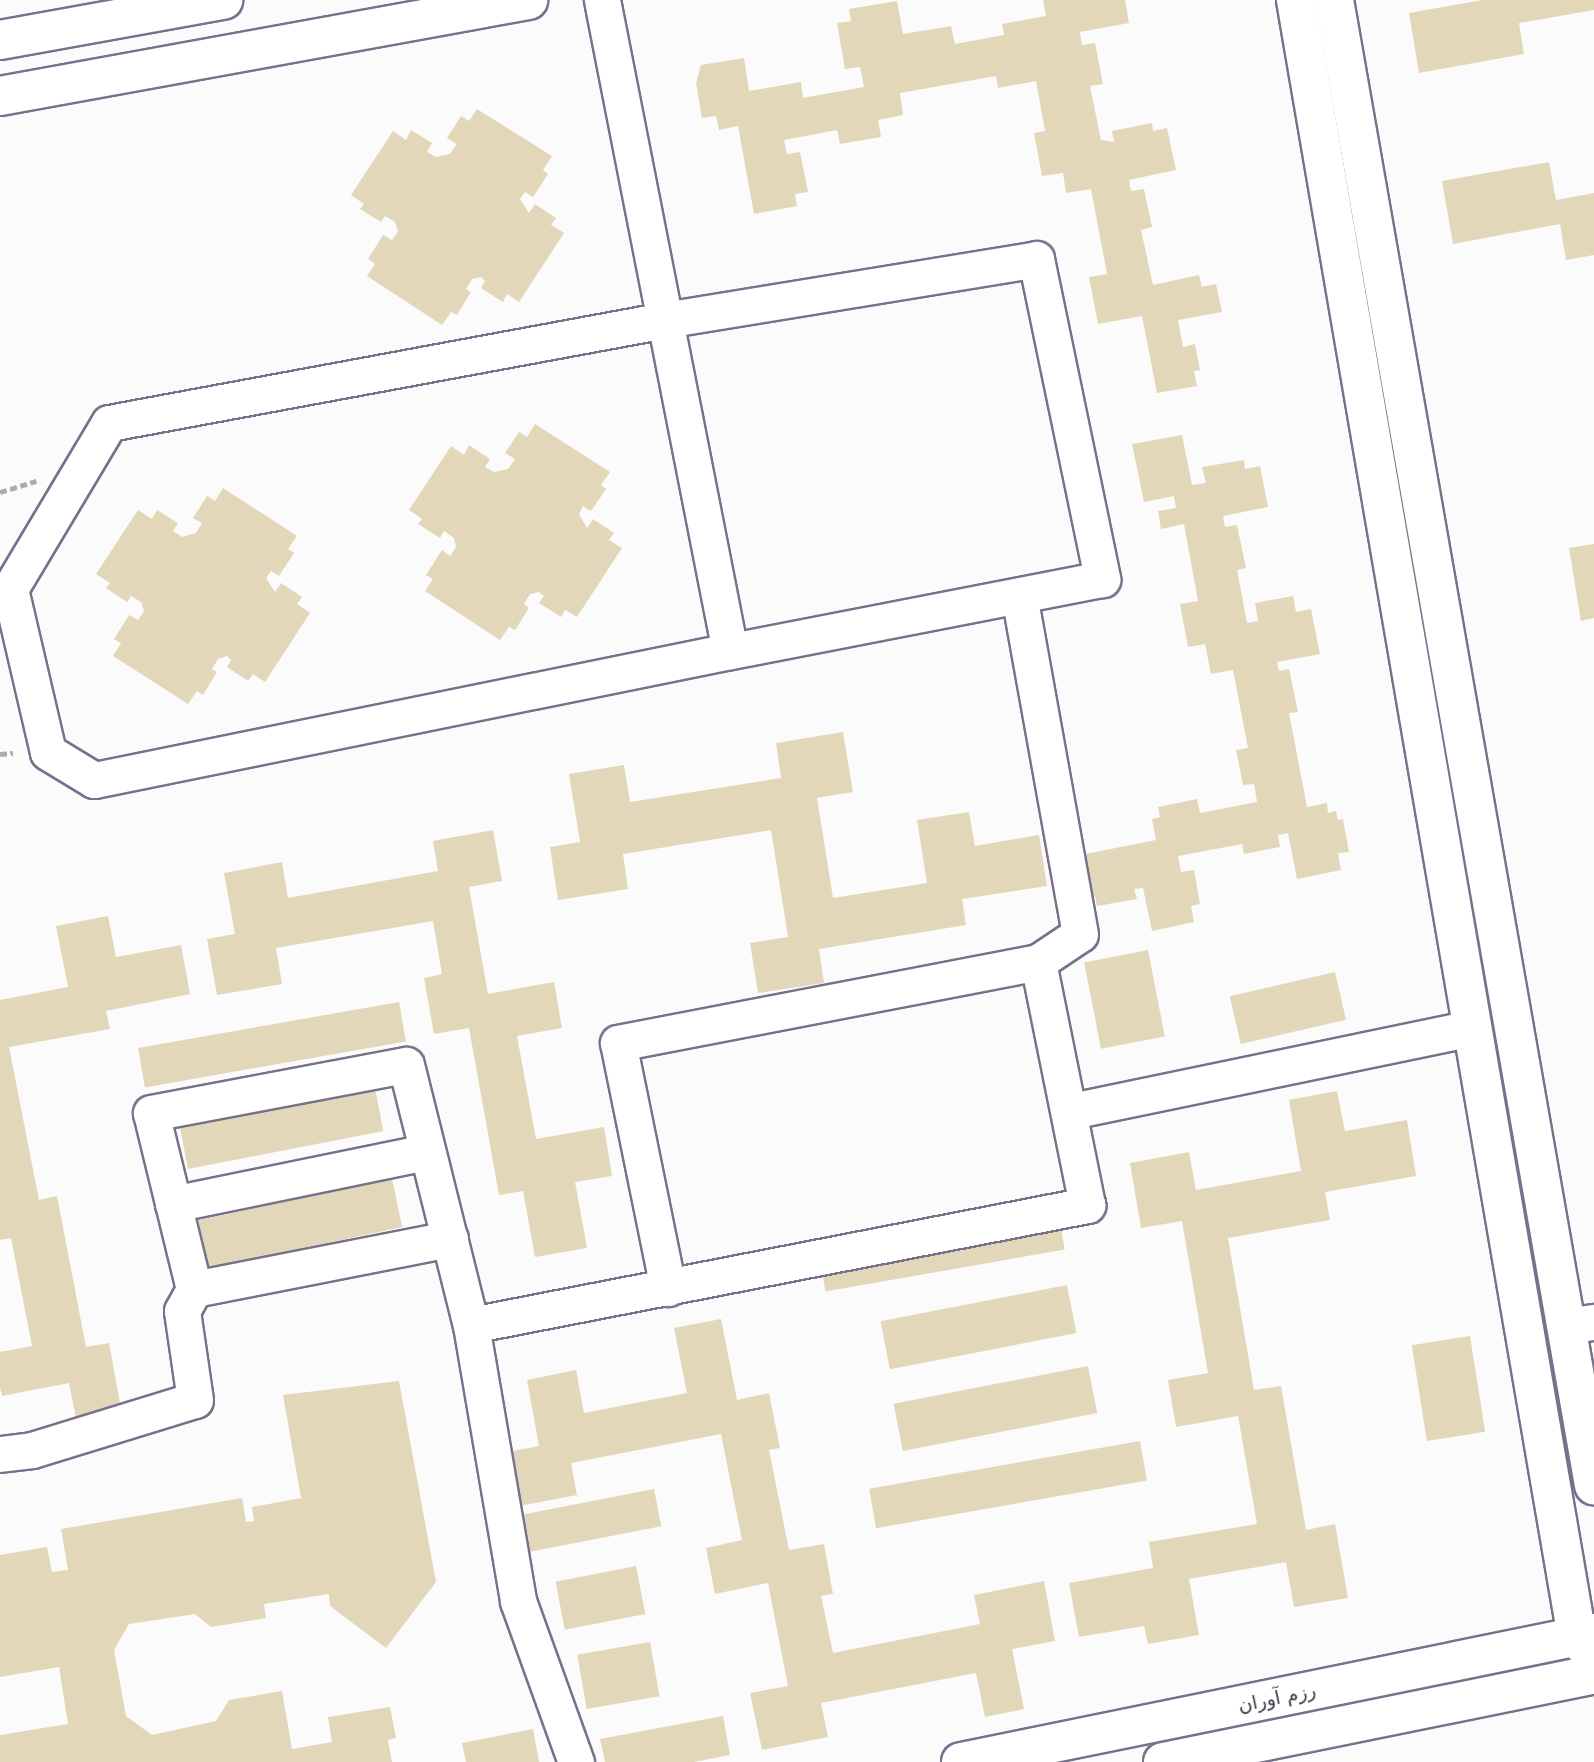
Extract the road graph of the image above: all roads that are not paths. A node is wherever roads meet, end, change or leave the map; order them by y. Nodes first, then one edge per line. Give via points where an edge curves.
1 (223, 0) edge
2 (528, 0) edge
3 (601, 0) edge
4 (1296, 0) edge
5 (1334, 0) edge
6 (0, 40) edge
7 (0, 96) edge
8 (665, 320) junction
9 (1019, 595) junction
10 (730, 651) junction
11 (1038, 962) junction
12 (1472, 1028) junction
13 (1071, 1111) junction
14 (427, 1152) junction
15 (173, 1204) junction
16 (450, 1239) junction
17 (668, 1287) junction
18 (194, 1289) junction
19 (1580, 1324) edge
20 (471, 1325) junction
21 (0, 1454) edge
22 (1594, 1485) edge
23 (1588, 1642) edge
24 (1594, 1674) edge
25 (576, 1762) edge
26 (961, 1762) edge
27 (1163, 1762) edge

1 - 6 street
2 - 7 street
3 - 8 street
4 - 12 street
5 - 19 street
8 - 9 street via 1036,259 1102,579
8 - 10 street
8 - 10 street via 109,423 10,589 48,752 94,780
9 - 10 street
9 - 11 street via 1080,934
11 - 13 street
11 - 17 street via 618,1043
12 - 13 street
12 - 23 street
13 - 17 street via 1087,1205
14 - 15 street
14 - 15 street via 405,1065 150,1113
14 - 16 street
15 - 18 street
16 - 18 street
16 - 20 street
17 - 20 street
18 - 21 street via 181,1311 195,1400 32,1450
19 - 22 street
20 - 25 street via 518,1601
23 - 26 street, رزم آوران
24 - 27 street, رزم آوران

